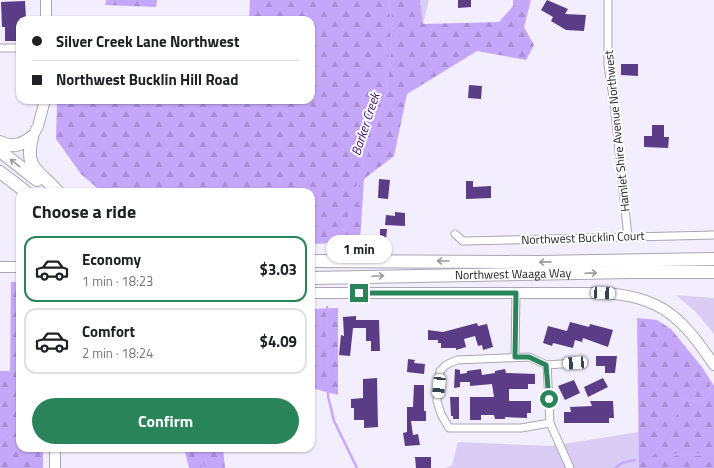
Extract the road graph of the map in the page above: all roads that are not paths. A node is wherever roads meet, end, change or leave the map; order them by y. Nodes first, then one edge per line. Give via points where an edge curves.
1 (46, 0) edge
2 (608, 0) edge
3 (46, 16) edge
4 (0, 48) edge
5 (16, 48) edge
6 (44, 104) edge
7 (32, 137) junction
8 (0, 142) edge
9 (0, 151) edge
10 (0, 172) edge
11 (21, 188) edge
12 (47, 188) edge
13 (54, 188) edge
14 (455, 234) dead end
15 (714, 234) edge
16 (628, 237) junction
17 (714, 253) edge
18 (640, 260) junction
19 (714, 260) edge
20 (315, 261) edge
21 (0, 267) edge
22 (16, 267) edge
23 (714, 272) edge
24 (315, 278) edge
25 (315, 293) edge
26 (516, 293) junction
27 (515, 357) junction
28 (575, 363) dead end
29 (546, 365) junction
30 (714, 365) edge
31 (550, 423) junction
32 (55, 452) edge
33 (55, 468) edge
34 (570, 468) edge

1 - 3 main road
2 - 16 street, Hamlet Shire Avenue Northwest via 608,65
4 - 5 street
6 - 7 main road
7 - 8 highway via 24,144 14,146
7 - 13 highway via 30,160 34,169
12 -> 9 highway
10 - 11 highway
14 - 16 street, Northwest Bucklin Court via 463,241
15 - 16 street, Northwest Bucklin Court
17 - 18 highway
18 - 19 highway, Northwest Waaga Way
18 -> 20 highway, Northwest Waaga Way
21 - 22 main road
24 -> 23 highway, Northwest Waaga Way
25 - 26 main road
26 - 27 street
26 - 30 main road via 610,293 646,300 680,321 696,338
27 - 29 street via 529,357
27 - 31 street via 457,360 446,364 440,371 437,401 444,420 449,428 470,429 522,428
28 - 29 street
29 - 31 street
31 - 34 street
32 - 33 main road

